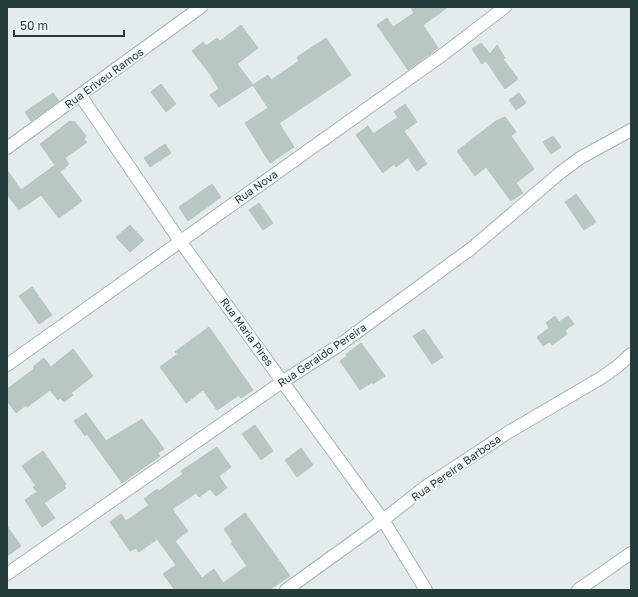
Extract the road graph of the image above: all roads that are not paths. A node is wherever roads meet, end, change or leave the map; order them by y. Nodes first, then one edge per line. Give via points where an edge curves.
1 (201, 7) edge
2 (505, 7) edge
3 (80, 95) junction
4 (631, 130) edge
5 (7, 148) edge
6 (180, 241) junction
7 (631, 354) edge
8 (7, 365) edge
9 (282, 382) junction
10 (383, 520) junction
11 (631, 553) edge
12 (7, 574) edge
13 (286, 590) edge
14 (426, 590) edge
15 (578, 590) edge

1 - 3 street, Rua Eriveu Ramos
2 - 6 street, Rua Nova via 445,53
3 - 5 street, Rua Eriveu Ramos
3 - 6 street, Rua Maria Pires
4 - 9 street, Rua Geraldo Pereira via 580,158 472,248 338,346
6 - 8 street, Rua Nova
6 - 9 street, Rua Maria Pires
7 - 10 street, Rua Pereira Barbosa via 601,378 507,432 431,483
9 - 10 street, Rua Maria Pires
9 - 12 street, Rua Geraldo Pereira
10 - 13 street, Rua Pereira Barbosa
10 - 14 street, Rua Maria Pires
11 - 15 street

